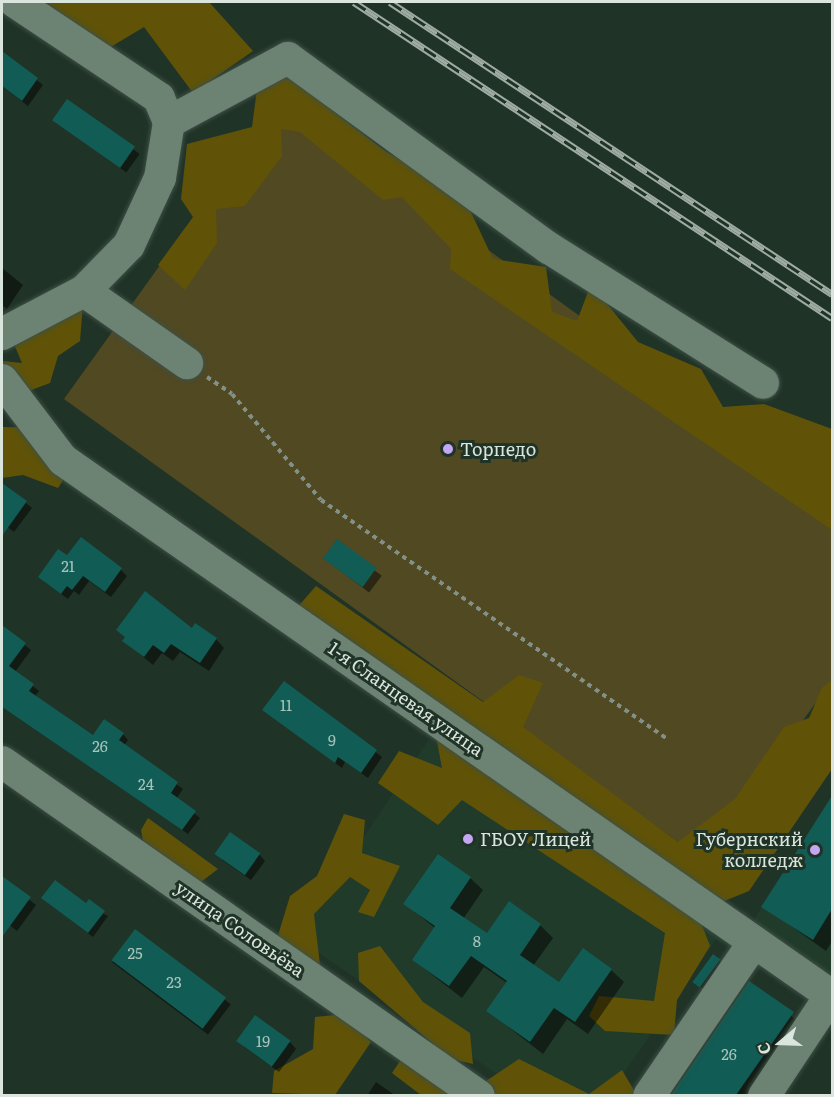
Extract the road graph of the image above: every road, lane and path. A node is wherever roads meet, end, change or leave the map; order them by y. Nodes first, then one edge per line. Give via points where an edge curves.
1 (15, 2) edge
2 (169, 122) junction
3 (84, 291) junction
4 (2, 334) edge
5 (187, 363) joint
6 (2, 380) edge
7 (763, 383) dead end
8 (668, 740) dead end
9 (2, 762) edge
10 (754, 942) junction
11 (832, 996) edge
12 (479, 1095) edge
13 (650, 1095) edge
14 (764, 1095) edge

1 - 2 street via 159,98
2 - 3 street via 160,178 129,244
2 - 7 street via 288,58 549,248
3 - 4 street
3 - 5 street
5 - 8 path via 232,394 321,500
6 - 10 street, 1-я Сланцевая улица via 63,460
9 - 12 street, улица Соловьёва
10 - 11 street, 1-я Сланцевая улица
10 - 13 street
11 - 14 street

